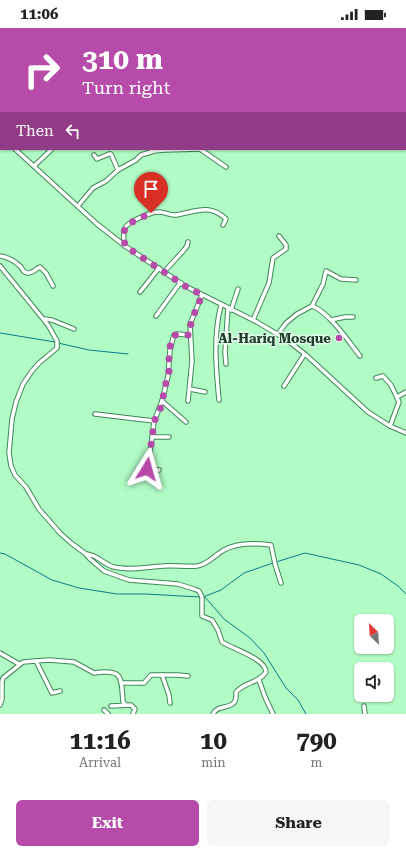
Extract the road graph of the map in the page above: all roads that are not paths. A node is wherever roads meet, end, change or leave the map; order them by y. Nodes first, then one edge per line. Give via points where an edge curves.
1 (16, 150) edge
2 (51, 150) edge
3 (143, 150) edge
4 (165, 150) edge
5 (202, 150) edge
6 (145, 154) junction
7 (94, 155) dead end
8 (34, 166) junction
9 (226, 167) dead end
10 (118, 170) junction
11 (78, 206) junction
12 (223, 225) dead end
13 (279, 236) dead end
14 (188, 242) dead end
15 (125, 246) junction
16 (0, 256) edge
17 (0, 266) edge
18 (159, 268) junction
19 (164, 272) junction
20 (356, 280) dead end
21 (180, 283) junction
22 (53, 286) dead end
23 (238, 289) dead end
24 (140, 292) dead end
25 (202, 295) junction
26 (221, 305) junction
27 (312, 306) junction
28 (229, 309) junction
29 (156, 316) dead end
30 (353, 317) dead end
31 (44, 319) junction
32 (253, 320) junction
33 (331, 320) junction
34 (74, 329) dead end
35 (190, 333) junction
36 (278, 334) junction
37 (304, 355) junction
38 (360, 356) dead end
39 (226, 364) dead end
40 (376, 378) dead end
41 (284, 386) dead end
42 (190, 389) junction
43 (205, 392) dead end
44 (406, 392) edge
45 (397, 397) junction
46 (219, 400) dead end
47 (162, 401) junction
48 (188, 401) dead end
49 (95, 414) dead end
50 (154, 421) junction
51 (186, 422) dead end
52 (390, 426) junction
53 (406, 434) edge
54 (152, 437) junction
55 (168, 437) dead end
56 (159, 470) dead end
57 (86, 554) junction
58 (282, 583) dead end
59 (0, 653) edge
60 (36, 661) junction
61 (19, 664) junction
62 (162, 675) junction
63 (188, 676) dead end
64 (259, 680) junction
65 (121, 683) junction
66 (60, 691) dead end
67 (125, 704) junction
68 (170, 704) dead end
69 (0, 705) edge
70 (111, 706) dead end
71 (364, 706) dead end
72 (104, 710) dead end
73 (108, 714) edge
74 (133, 714) edge
75 (212, 714) edge
76 (273, 714) edge
77 (365, 714) edge

1 - 8 street
2 - 8 street
3 - 6 street
4 - 6 street
5 - 9 street
6 - 10 street
7 - 10 street via 97,159 111,154
8 - 11 street
10 - 11 street via 93,188
11 - 15 street
12 - 15 street via 226,219 209,209 172,215 157,212 126,226
13 - 32 street via 286,249 273,258 269,283
14 - 19 street via 182,253
15 - 18 street
16 - 22 street via 11,260 26,273 40,267
17 - 31 street
18 - 19 street
18 - 24 street
19 - 21 street
20 - 27 street via 341,279 326,271 323,284
21 - 25 street
21 - 29 street
23 - 28 street
25 - 26 street
25 - 35 street via 191,322
26 - 28 street
26 - 46 street via 215,359
27 - 33 street
27 - 36 street via 286,323
28 - 32 street
28 - 39 street
30 - 33 street
31 - 34 street
31 - 57 street via 58,346 36,366 20,390 12,419 9,453 11,466 39,509 60,534
32 - 36 street
33 - 38 street
35 - 42 street
35 - 47 street via 186,336 174,335
36 - 37 street
37 - 41 street
37 - 52 street via 368,412
40 - 45 street via 383,376
42 - 43 street
42 - 48 street
44 - 45 street
45 - 52 street via 399,402
47 - 50 street
47 - 51 street
49 - 50 street
50 - 54 street
52 - 53 street
54 - 55 street
54 - 56 street via 147,469
57 - 58 street via 91,554 115,567 144,569 198,566 222,551 241,544 271,544
57 - 64 street via 104,571 129,580 178,584 199,591 202,597 202,616 212,620 222,642 259,661 265,667 266,672
59 - 61 street
60 - 61 street
60 - 65 street via 74,662 94,673 113,672 117,674
60 - 66 street via 50,691
61 - 69 street via 3,678
62 - 63 street
62 - 65 street via 151,675 144,683
62 - 68 street
64 - 75 street via 239,689 234,702 228,707 218,708
64 - 76 street
65 - 67 street
67 - 70 street
67 - 74 street via 134,706
71 - 77 street
72 - 73 street

